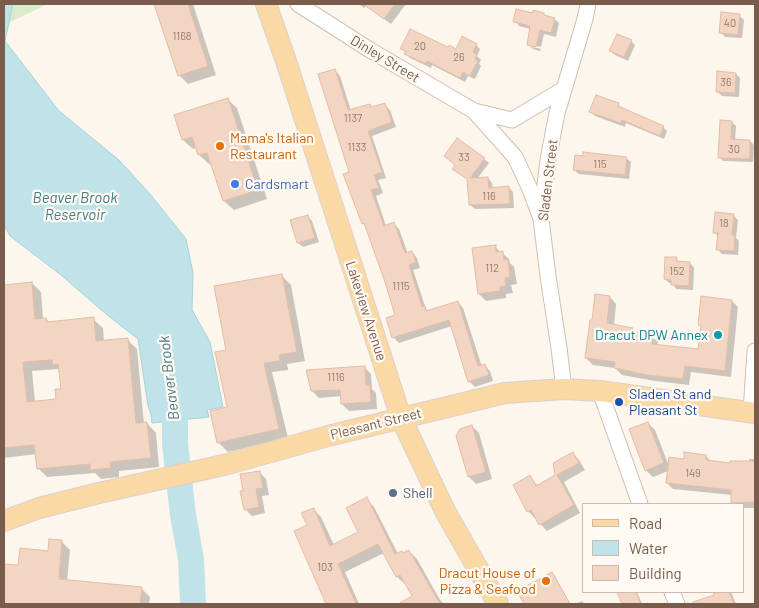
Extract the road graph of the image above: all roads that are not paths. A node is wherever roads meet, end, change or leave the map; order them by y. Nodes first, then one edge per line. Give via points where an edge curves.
1 (266, 4) edge
2 (298, 4) edge
3 (588, 4) edge
4 (564, 89) junction
5 (474, 111) junction
6 (541, 219) junction
7 (755, 351) edge
8 (564, 389) junction
9 (600, 391) junction
10 (753, 412) edge
11 (401, 418) junction
12 (640, 503) edge
13 (4, 521) edge
14 (498, 604) edge

1 - 11 main road, Lakeview Avenue
2 - 5 street, Dinley Street
3 - 4 street, Sladen Street
4 - 5 street, Dinley Street via 512,120
4 - 6 street, Sladen Street via 548,160
5 - 6 street, Dinley Street via 515,157
6 - 8 street, Sladen Street
7 - 10 street
8 - 9 main road, Pleasant Street
8 - 11 main road, Pleasant Street via 505,393
9 - 10 main road, Pleasant Street
9 - 12 street
11 - 13 main road, Pleasant Street via 228,464 39,508
11 - 14 main road, Lakeview Avenue via 445,511

